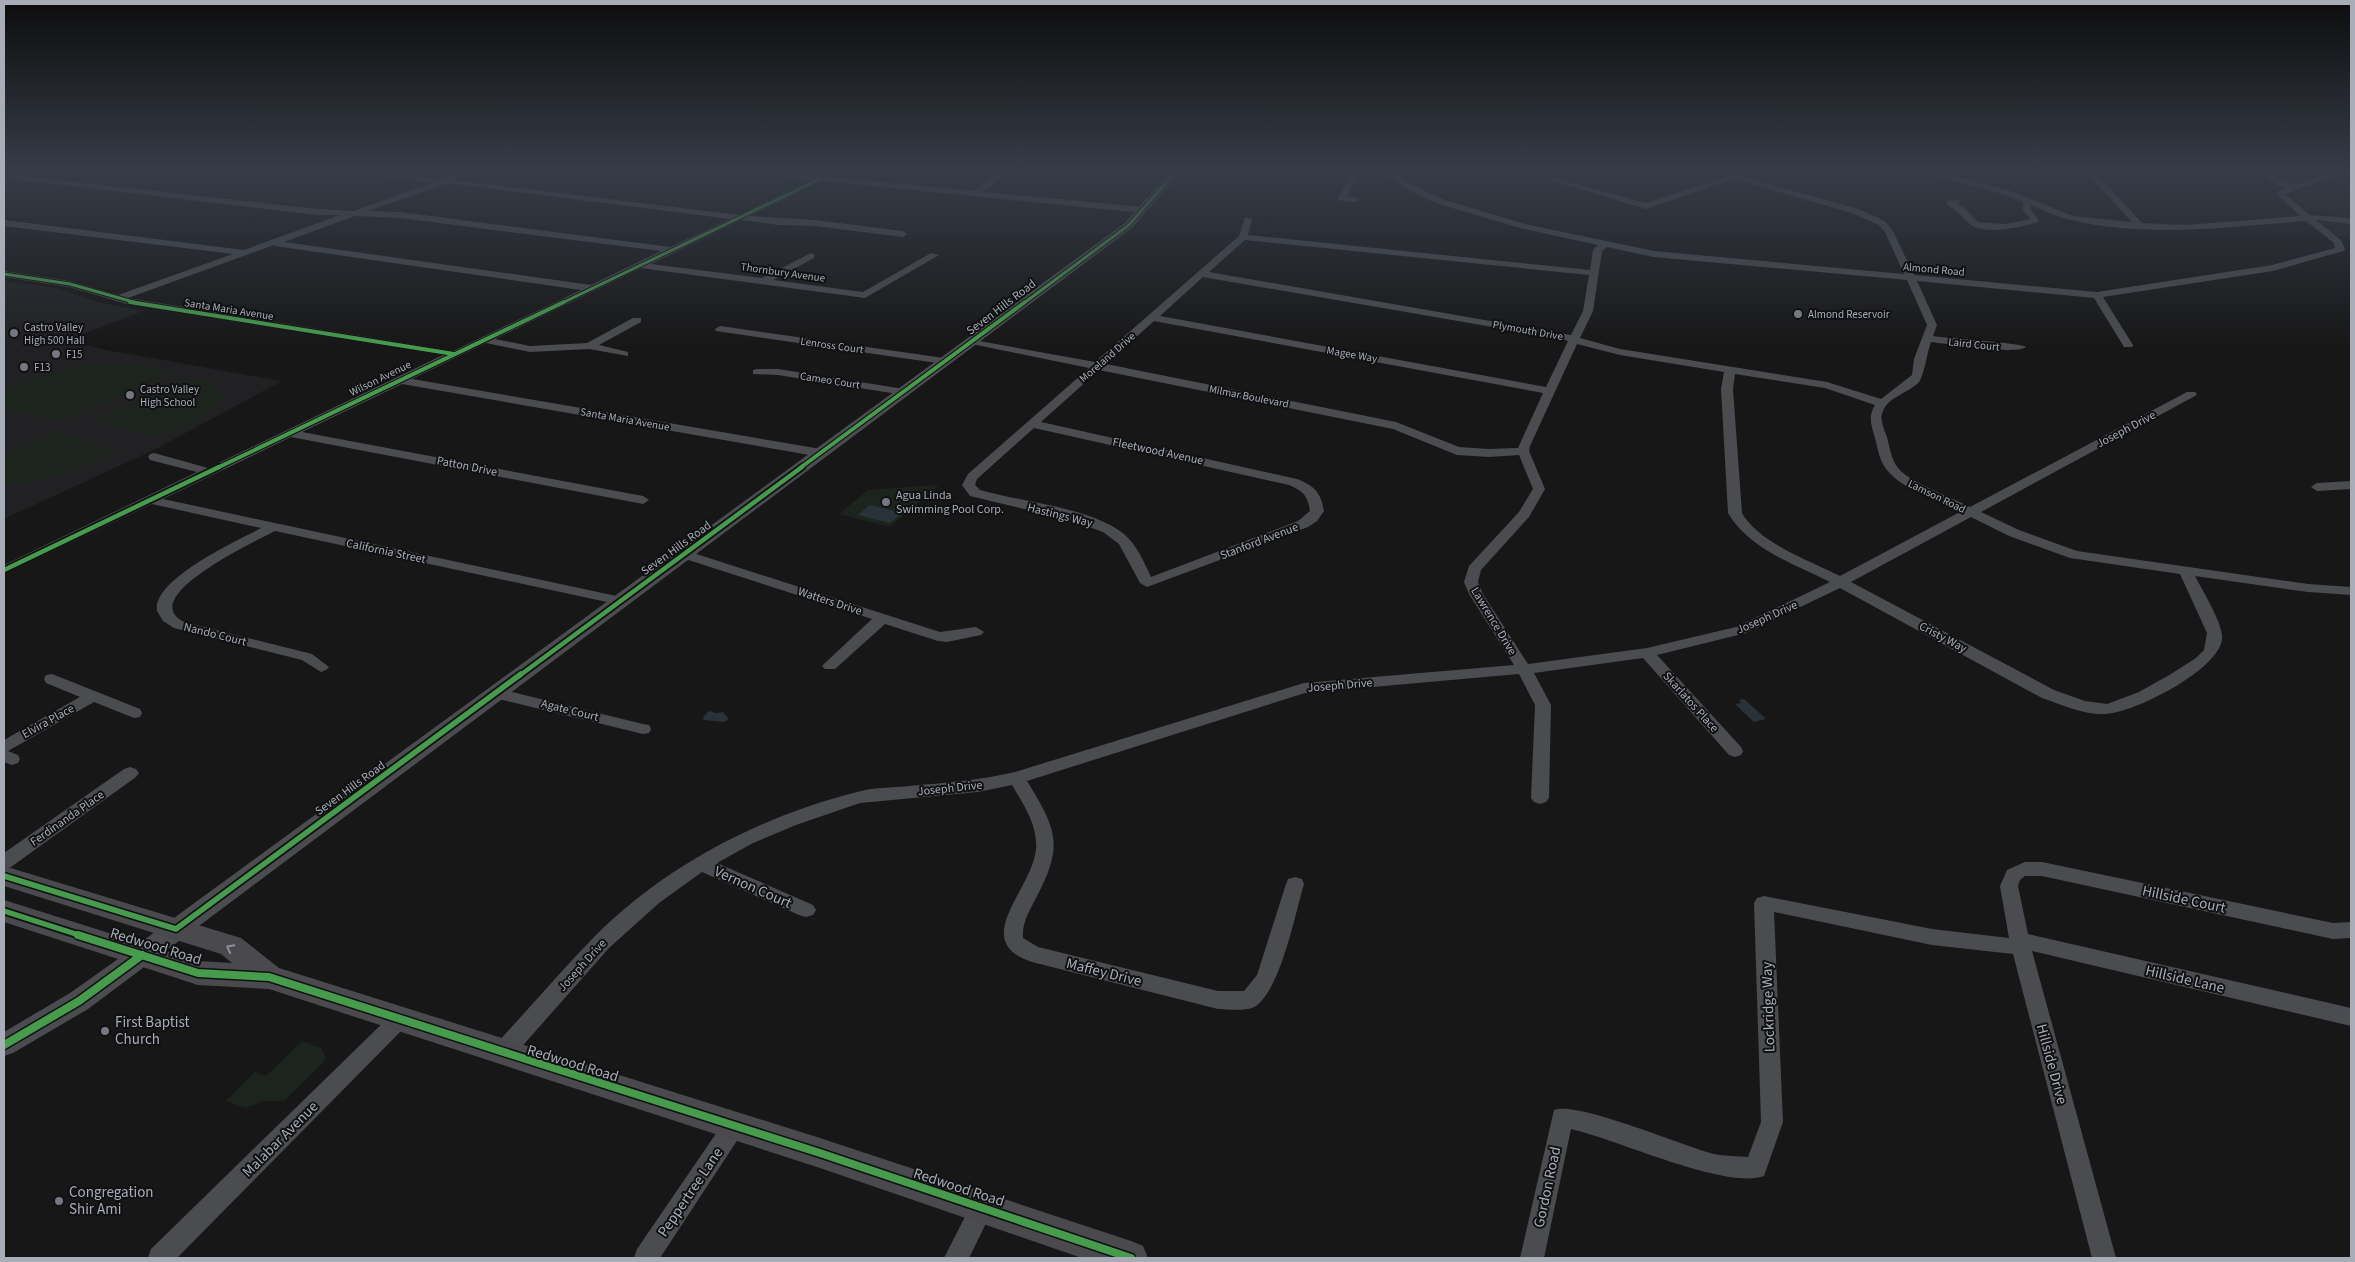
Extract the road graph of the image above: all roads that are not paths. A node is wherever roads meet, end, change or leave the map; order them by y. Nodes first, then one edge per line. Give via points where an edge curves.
1 (53, 229) edge
2 (311, 229) edge
3 (508, 229) edge
4 (715, 229) edge
5 (854, 229) edge
6 (1124, 229) edge
7 (1245, 229) edge
8 (1537, 229) edge
9 (1887, 229) edge
10 (2321, 229) edge
11 (903, 234) dead end
12 (1243, 237) junction
13 (272, 243) junction
14 (1606, 243) junction
15 (2351, 246) edge
16 (671, 250) junction
17 (2340, 250) junction
18 (244, 252) junction
19 (934, 255) dead end
20 (811, 256) dead end
21 (639, 265) junction
22 (1594, 273) junction
23 (4, 274) edge
24 (1202, 274) junction
25 (1910, 278) junction
26 (762, 282) junction
27 (590, 288) junction
28 (2096, 295) junction
29 (119, 298) junction
30 (1153, 318) junction
31 (637, 320) dead end
32 (720, 329) dead end
33 (1928, 339) junction
34 (486, 340) junction
35 (1574, 340) junction
36 (972, 341) junction
37 (2128, 345) dead end
38 (589, 346) junction
39 (2021, 347) dead end
40 (454, 354) junction
41 (624, 354) dead end
42 (944, 362) junction
43 (1098, 366) junction
44 (1730, 370) junction
45 (757, 372) dead end
46 (400, 380) junction
47 (1551, 391) junction
48 (904, 392) junction
49 (2191, 394) dead end
50 (1882, 403) junction
51 (1032, 424) junction
52 (290, 433) junction
53 (1523, 451) junction
54 (821, 453) junction
55 (154, 457) dead end
56 (210, 472) junction
57 (1283, 478) joint
58 (2351, 485) edge
59 (2317, 487) dead end
60 (975, 493) joint
61 (151, 500) junction
62 (643, 500) dead end
63 (1971, 513) junction
64 (272, 526) junction
65 (684, 554) junction
66 (4, 570) edge
67 (2186, 572) junction
68 (1841, 582) junction
69 (1147, 583) joint
70 (2351, 591) edge
71 (621, 600) junction
72 (882, 618) junction
73 (976, 632) dead end
74 (1647, 653) junction
75 (830, 666) dead end
76 (321, 667) dead end
77 (1524, 669) junction
78 (52, 680) dead end
79 (496, 693) junction
80 (93, 696) junction
81 (134, 713) dead end
82 (643, 728) dead end
83 (1735, 751) dead end
84 (7, 754) edge
85 (130, 773) dead end
86 (1016, 778) junction
87 (1540, 798) dead end
88 (4, 862) edge
89 (700, 863) junction
90 (2017, 871) joint
91 (4, 876) edge
92 (1295, 884) dead end
93 (806, 910) dead end
94 (4, 911) edge
95 (176, 929) junction
96 (2351, 930) edge
97 (2020, 944) junction
98 (142, 955) junction
99 (269, 977) junction
100 (2351, 1017) edge
101 (399, 1020) junction
102 (4, 1045) edge
103 (502, 1053) junction
104 (1562, 1116) joint
105 (734, 1126) junction
106 (982, 1207) junction
107 (160, 1258) edge
108 (646, 1258) edge
109 (956, 1258) edge
110 (1131, 1258) edge
111 (1532, 1258) edge
112 (2104, 1258) edge

1 - 18 street
2 - 13 street
3 - 16 street
4 - 16 street, Wilson Avenue
5 - 11 street
6 - 36 street, Seven Hills Road
7 - 12 street
8 - 14 street, Almond Road
9 - 25 street
10 - 17 street via 2338,242
12 - 22 street
12 - 24 street, Moreland Drive
13 - 18 street
13 - 27 street
14 - 22 street via 1598,250
14 - 25 street, Almond Road via 1654,254
15 - 17 street, Almond Road
16 - 21 street, Wilson Avenue
17 - 28 street, Almond Road via 2273,268
18 - 29 street
19 - 26 street, Thornbury Avenue via 865,295
20 - 26 street
21 - 26 street, Thornbury Avenue
21 - 27 street, Wilson Avenue
22 - 35 street via 1588,311
23 - 29 street, Santa Maria Avenue via 70,284
24 - 30 street, Moreland Drive
24 - 35 street, Plymouth Drive
25 - 28 street, Almond Road
25 - 33 street via 1932,325
27 - 34 street, Wilson Avenue
28 - 37 street
29 - 40 street, Santa Maria Avenue
30 - 43 street, Moreland Drive
30 - 47 street, Magee Way
31 - 38 street
32 - 42 street, Lenross Court
33 - 39 street, Laird Court
33 - 50 street via 1919,359 1918,375
34 - 38 street via 530,349
34 - 40 street, Wilson Avenue
35 - 44 street, Plymouth Drive via 1605,349
35 - 47 street
36 - 42 street, Seven Hills Road
36 - 43 street, Milmar Boulevard
38 - 41 street
40 - 46 street, Wilson Avenue
42 - 48 street, Seven Hills Road
43 - 51 street, Moreland Drive
43 - 53 street, Milmar Boulevard via 1396,426 1458,451
44 - 50 street, Plymouth Drive via 1827,385
44 - 68 street, Cristy Way via 1727,389 1734,503 1738,519 1765,544
45 - 48 street, Cameo Court via 778,372
46 - 52 street, Wilson Avenue
46 - 54 street, Santa Maria Avenue
47 - 53 street
48 - 54 street, Seven Hills Road
49 - 63 street, Joseph Drive
50 - 63 street, Lamson Road via 1876,412 1876,420 1892,469 1912,485
51 - 57 street, Fleetwood Avenue
51 - 60 street, Moreland Drive via 972,477 968,485
52 - 56 street, Wilson Avenue
52 - 62 street, Patton Drive
53 - 77 street, Lawrence Drive via 1538,489 1524,514 1474,569 1471,582
54 - 65 street, Seven Hills Road
55 - 56 street
56 - 61 street, Wilson Avenue
57 - 69 street, Stanford Avenue via 1303,486 1315,497 1317,511 1312,518
58 - 59 street
60 - 69 street, Hastings Way via 1086,520 1109,530 1120,538
61 - 64 street, California Street
61 - 66 street, Wilson Avenue
63 - 67 street, Lamson Road via 2044,545 2076,555
63 - 68 street, Joseph Drive
64 - 71 street, California Street
64 - 76 street, Nando Court via 179,584 165,599 163,611 166,617 179,625 307,656
65 - 71 street, Seven Hills Road
65 - 72 street, Watters Drive
67 - 68 street, Cristy Way via 2215,633 2209,654 2201,662 2139,697 2108,709 2072,703 2048,694
67 - 70 street, Lamson Road
68 - 74 street, Joseph Drive via 1741,630
71 - 79 street, Seven Hills Road
72 - 73 street, Watters Drive via 938,636
72 - 75 street
74 - 77 street, Joseph Drive
74 - 83 street, Skarlatos Place
77 - 86 street, Joseph Drive via 1304,688
77 - 87 street, Lawrence Drive via 1543,705
78 - 80 street, Elvira Place
79 - 82 street, Agate Court
79 - 95 street, Seven Hills Road
80 - 81 street, Elvira Place
80 - 84 street, Elvira Place
85 - 88 street, Ferdinanda Place
86 - 89 street, Joseph Drive via 978,786 859,797 790,820
86 - 92 street, Maffey Drive via 1042,821 1047,851 1012,925 1014,942 1032,954 1218,1000 1249,1000 1266,978
89 - 93 street, Vernon Court
89 - 103 street, Joseph Drive via 652,898 602,942
90 - 96 street, Hillside Court via 2042,869 2333,930
90 - 97 street, Hillside Drive via 2010,877 2009,886
91 - 95 main road, Redwood Road
94 - 98 main road, Redwood Road
95 - 98 street, Seven Hills Road
99 -> 95 main road, Redwood Road via 231,946
97 - 100 street, Hillside Lane
97 - 104 street, Lockridge Way via 1932,937 1764,903 1772,1122 1756,1168 1715,1165
97 - 112 street, Hillside Drive
98 - 99 main road, Redwood Road via 198,973
98 - 102 street, Seven Hills Road via 79,1000
99 - 101 main road, Redwood Road
101 - 103 main road, Redwood Road
101 - 107 street, Malabar Avenue
103 - 105 main road, Redwood Road
104 - 111 street, Gordon Road
105 - 106 main road, Redwood Road
105 - 108 street, Peppertree Lane
106 - 109 street
106 - 110 main road, Redwood Road

